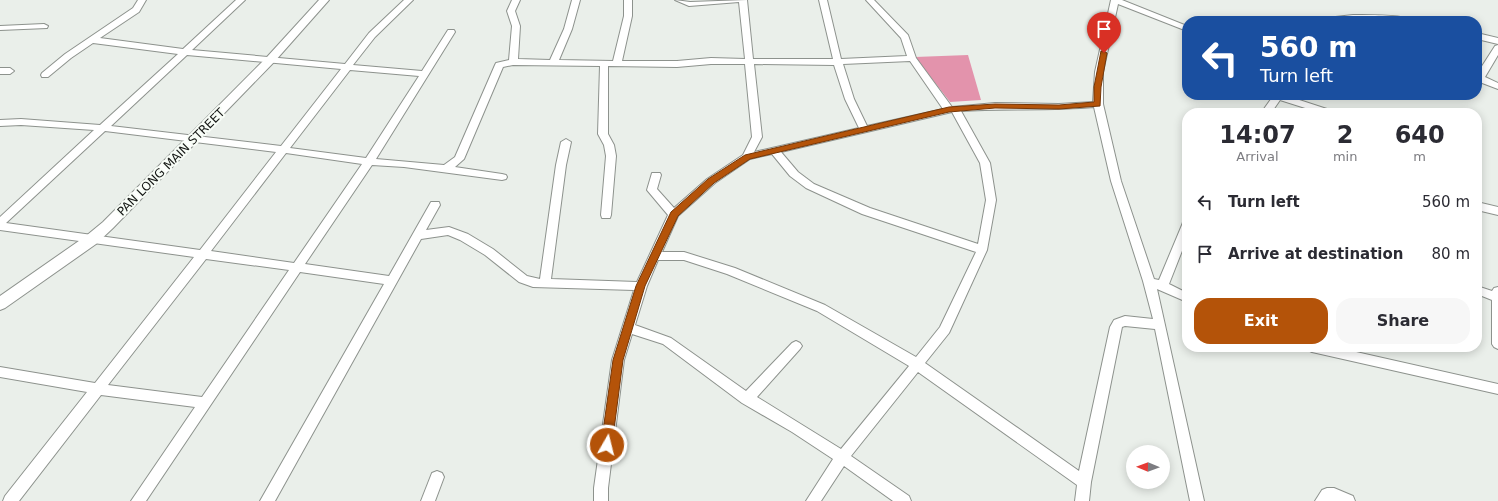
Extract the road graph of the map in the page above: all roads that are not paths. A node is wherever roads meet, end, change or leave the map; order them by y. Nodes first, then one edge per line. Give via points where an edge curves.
1 (142, 0) edge
2 (241, 0) edge
3 (324, 0) edge
4 (409, 0) edge
5 (516, 0) edge
6 (576, 0) edge
7 (628, 0) edge
8 (679, 0) edge
9 (741, 0) edge
10 (823, 0) edge
11 (870, 0) edge
12 (1115, 0) edge
13 (44, 26) dead end
14 (1182, 27) edge
15 (0, 28) edge
16 (451, 32) dead end
17 (1482, 37) edge
18 (92, 40) junction
19 (1498, 41) edge
20 (1498, 48) edge
21 (184, 52) junction
22 (912, 58) junction
23 (271, 59) junction
24 (749, 61) junction
25 (513, 62) junction
26 (838, 62) junction
27 (553, 63) junction
28 (604, 64) junction
29 (617, 64) junction
30 (348, 67) junction
31 (0, 71) edge
32 (10, 71) dead end
33 (1482, 72) edge
34 (424, 74) junction
35 (45, 75) dead end
36 (1482, 80) edge
37 (1498, 86) edge
38 (1276, 100) edge
39 (1291, 100) edge
40 (1098, 104) junction
41 (1270, 108) edge
42 (1315, 108) edge
43 (952, 109) junction
44 (0, 123) edge
45 (104, 128) junction
46 (864, 129) junction
47 (194, 139) junction
48 (566, 142) dead end
49 (284, 150) junction
50 (774, 151) junction
51 (748, 157) junction
52 (369, 162) junction
53 (446, 169) junction
54 (656, 175) dead end
55 (502, 177) dead end
56 (435, 206) dead end
57 (1482, 207) edge
58 (1498, 210) edge
59 (674, 214) junction
60 (606, 215) dead end
61 (0, 225) edge
62 (418, 235) junction
63 (1182, 237) edge
64 (91, 240) junction
65 (982, 250) junction
66 (204, 254) junction
67 (655, 256) junction
68 (298, 266) junction
69 (392, 281) junction
70 (1149, 281) junction
71 (545, 284) junction
72 (641, 286) junction
73 (1162, 287) junction
74 (1498, 291) edge
75 (1482, 292) edge
76 (1182, 296) edge
77 (1498, 297) edge
78 (0, 304) edge
79 (1160, 325) junction
80 (628, 328) junction
81 (1498, 344) edge
82 (796, 346) dead end
83 (1334, 352) edge
84 (918, 364) junction
85 (0, 372) edge
86 (98, 389) junction
87 (1498, 389) edge
88 (747, 399) junction
89 (205, 403) junction
90 (842, 457) junction
91 (437, 477) dead end
92 (1084, 482) junction
93 (10, 501) edge
94 (138, 501) edge
95 (267, 501) edge
96 (428, 501) edge
97 (601, 501) edge
98 (813, 501) edge
99 (904, 501) edge
100 (1082, 501) edge
101 (1197, 501) edge
102 (1322, 501) edge
103 (1348, 501) edge

1 - 18 street via 136,10
2 - 21 street
3 - 23 street, PAN LONG MAIN STREET
4 - 30 street via 372,35
5 - 25 street via 512,11 516,26
6 - 27 street via 568,29
7 - 29 street via 628,16
8 - 9 street via 689,4
9 - 24 street
10 - 26 street
11 - 22 street via 905,37
12 - 14 street
12 - 40 street via 1099,72
13 - 15 street
16 - 34 street
17 - 19 street
18 - 21 street
18 - 35 street
20 - 33 street
21 - 23 street
21 - 45 street
22 - 26 street
22 - 43 street
23 - 30 street
23 - 47 street, PAN LONG MAIN STREET
24 - 26 street
24 - 29 street
24 - 51 street via 757,137
25 - 27 street
25 - 53 street via 499,65 497,68 459,159
26 - 46 street via 855,113
27 - 28 street
28 - 29 street
28 - 60 street via 603,134 611,156
30 - 34 street
30 - 49 street
31 - 32 street
34 - 52 street
36 - 37 street
38 - 41 street
39 - 42 street
40 - 43 street
40 - 70 street via 1116,181
43 - 46 street
43 - 65 street via 985,163 991,200
44 - 45 street via 21,122
45 - 47 street
45 - 61 street
46 - 50 street
47 - 49 street
47 - 64 street, PAN LONG MAIN STREET
48 - 71 street
49 - 52 street
49 - 66 street
50 - 51 street
50 - 65 street via 794,174 810,186 866,211
51 - 59 street via 711,181
52 - 53 street
52 - 68 street
53 - 55 street
54 - 59 street via 652,182 652,190
56 - 62 street
57 - 58 street
59 - 67 street
61 - 64 street
62 - 69 street
62 - 71 street via 449,232 464,237 489,252 523,279
63 - 73 street
64 - 66 street
64 - 78 street, PAN LONG MAIN STREET
65 - 84 street via 945,330
66 - 68 street
66 - 86 street
67 - 72 street
67 - 84 street via 684,256 782,291 821,308
68 - 69 street
68 - 89 street
69 - 95 street
70 - 73 street
70 - 79 street
71 - 72 street
72 - 80 street
73 - 76 street
74 - 77 street
75 - 77 street
77 - 81 street
79 - 92 street via 1125,321 1118,323 1116,327
79 - 101 street
80 - 88 street via 667,341
80 - 97 street via 618,360
82 - 88 street
83 - 87 street
84 - 90 street
84 - 92 street
85 - 86 street
86 - 89 street
86 - 93 street
88 - 90 street
89 - 94 street
90 - 98 street
90 - 99 street
91 - 96 street
92 - 100 street
102 - 103 street via 1327,495 1334,495

